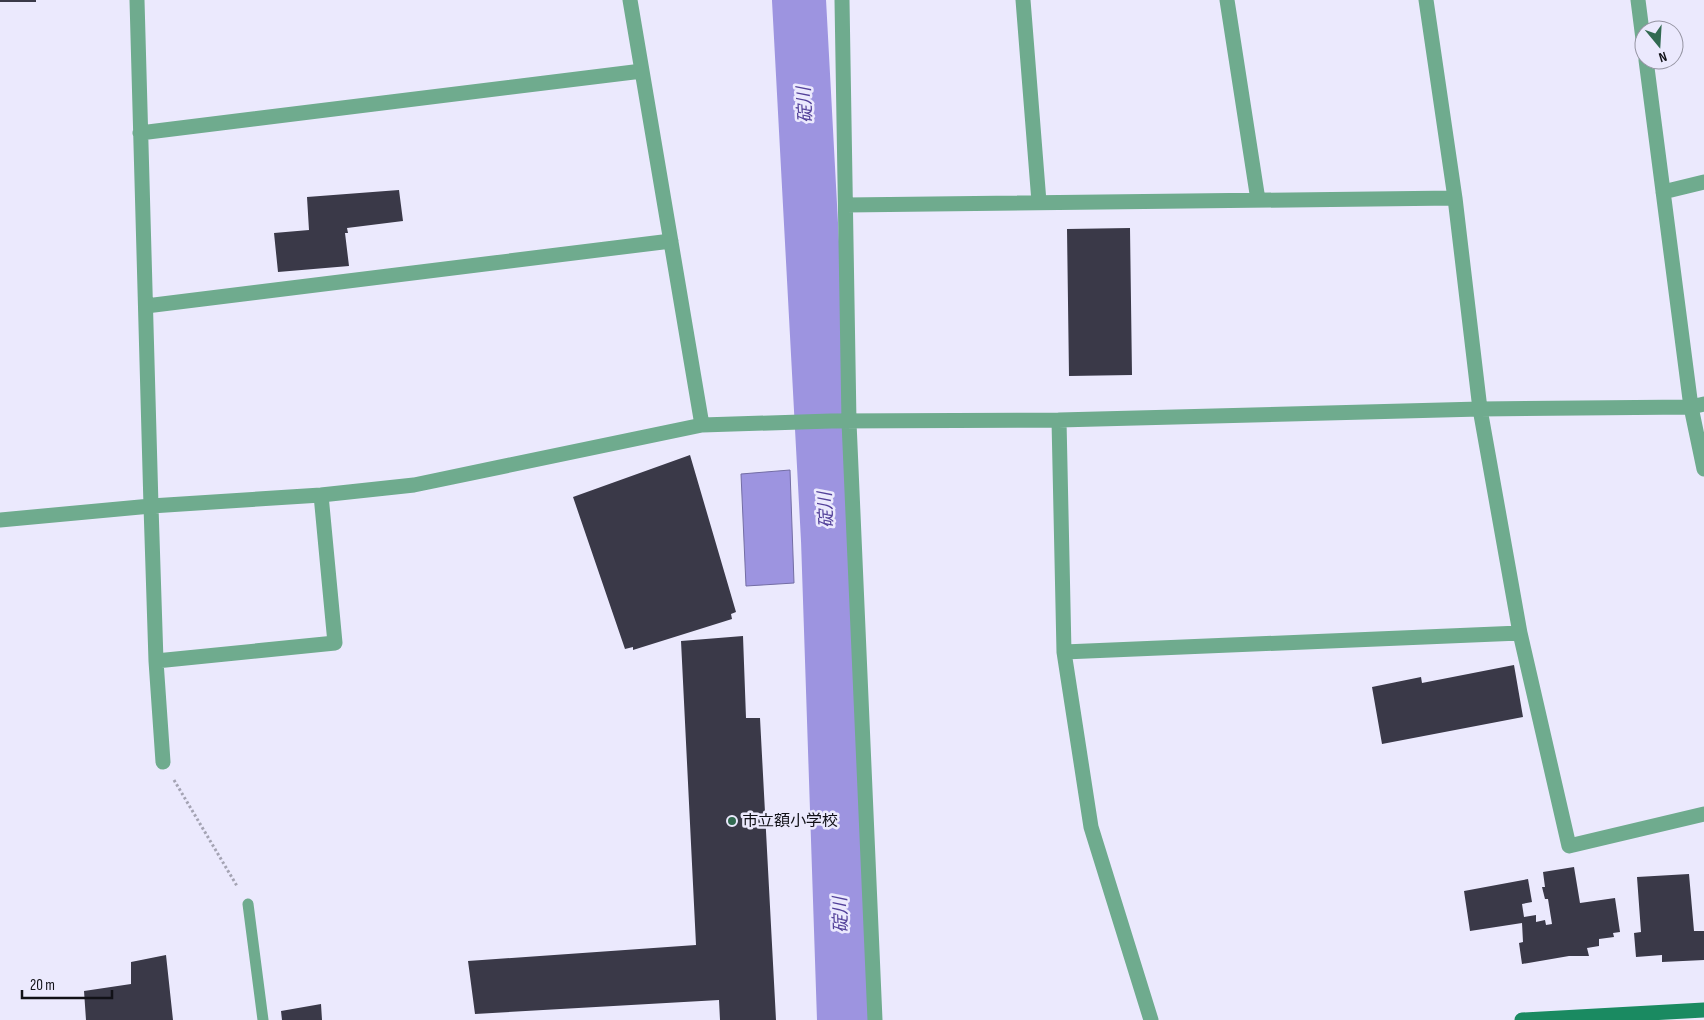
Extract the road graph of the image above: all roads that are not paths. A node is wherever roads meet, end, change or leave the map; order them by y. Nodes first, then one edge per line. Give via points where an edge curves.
1 (137, 0) edge
2 (630, 0) edge
3 (842, 0) edge
4 (1023, 0) edge
5 (1227, 0) edge
6 (1426, 0) edge
7 (1638, 0) edge
8 (1641, 20) edge
9 (1647, 70) edge
10 (642, 71) junction
11 (140, 133) junction
12 (1704, 182) edge
13 (1663, 192) junction
14 (1455, 198) junction
15 (1258, 200) junction
16 (1039, 202) junction
17 (846, 205) junction
18 (671, 241) junction
19 (146, 306) junction
20 (1698, 406) edge
21 (1480, 409) junction
22 (1059, 420) junction
23 (849, 422) junction
24 (702, 425) junction
25 (1704, 469) edge
26 (321, 495) junction
27 (151, 506) junction
28 (0, 520) edge
29 (1520, 632) junction
30 (1064, 652) junction
31 (156, 661) junction
32 (163, 762) road end
33 (1704, 814) edge
34 (248, 904) road end
35 (1704, 1010) edge
36 (263, 1020) edge
37 (875, 1020) edge
38 (1151, 1020) edge
39 (1522, 1020) edge

1 - 11 street
2 - 10 street
3 - 17 street
4 - 16 street
5 - 15 street
6 - 14 street
7 - 8 street
9 - 13 street
10 - 11 street
10 - 18 street
11 - 19 street
12 - 13 street
13 - 20 street
14 - 15 street
14 - 21 street
15 - 16 street
16 - 17 street
17 - 23 street
18 - 19 street
18 - 24 street
19 - 27 street
20 - 21 street
20 - 25 street
21 - 22 street
21 - 29 street
22 - 23 street
22 - 30 street
23 - 24 street
23 - 37 street
24 - 26 street via 414,485
26 - 27 street
26 - 31 street via 335,643
27 - 28 street
27 - 31 street
29 - 30 street
29 - 33 street via 1569,846
30 - 38 street via 1091,827
31 - 32 street
34 - 36 lane
35 - 39 street

